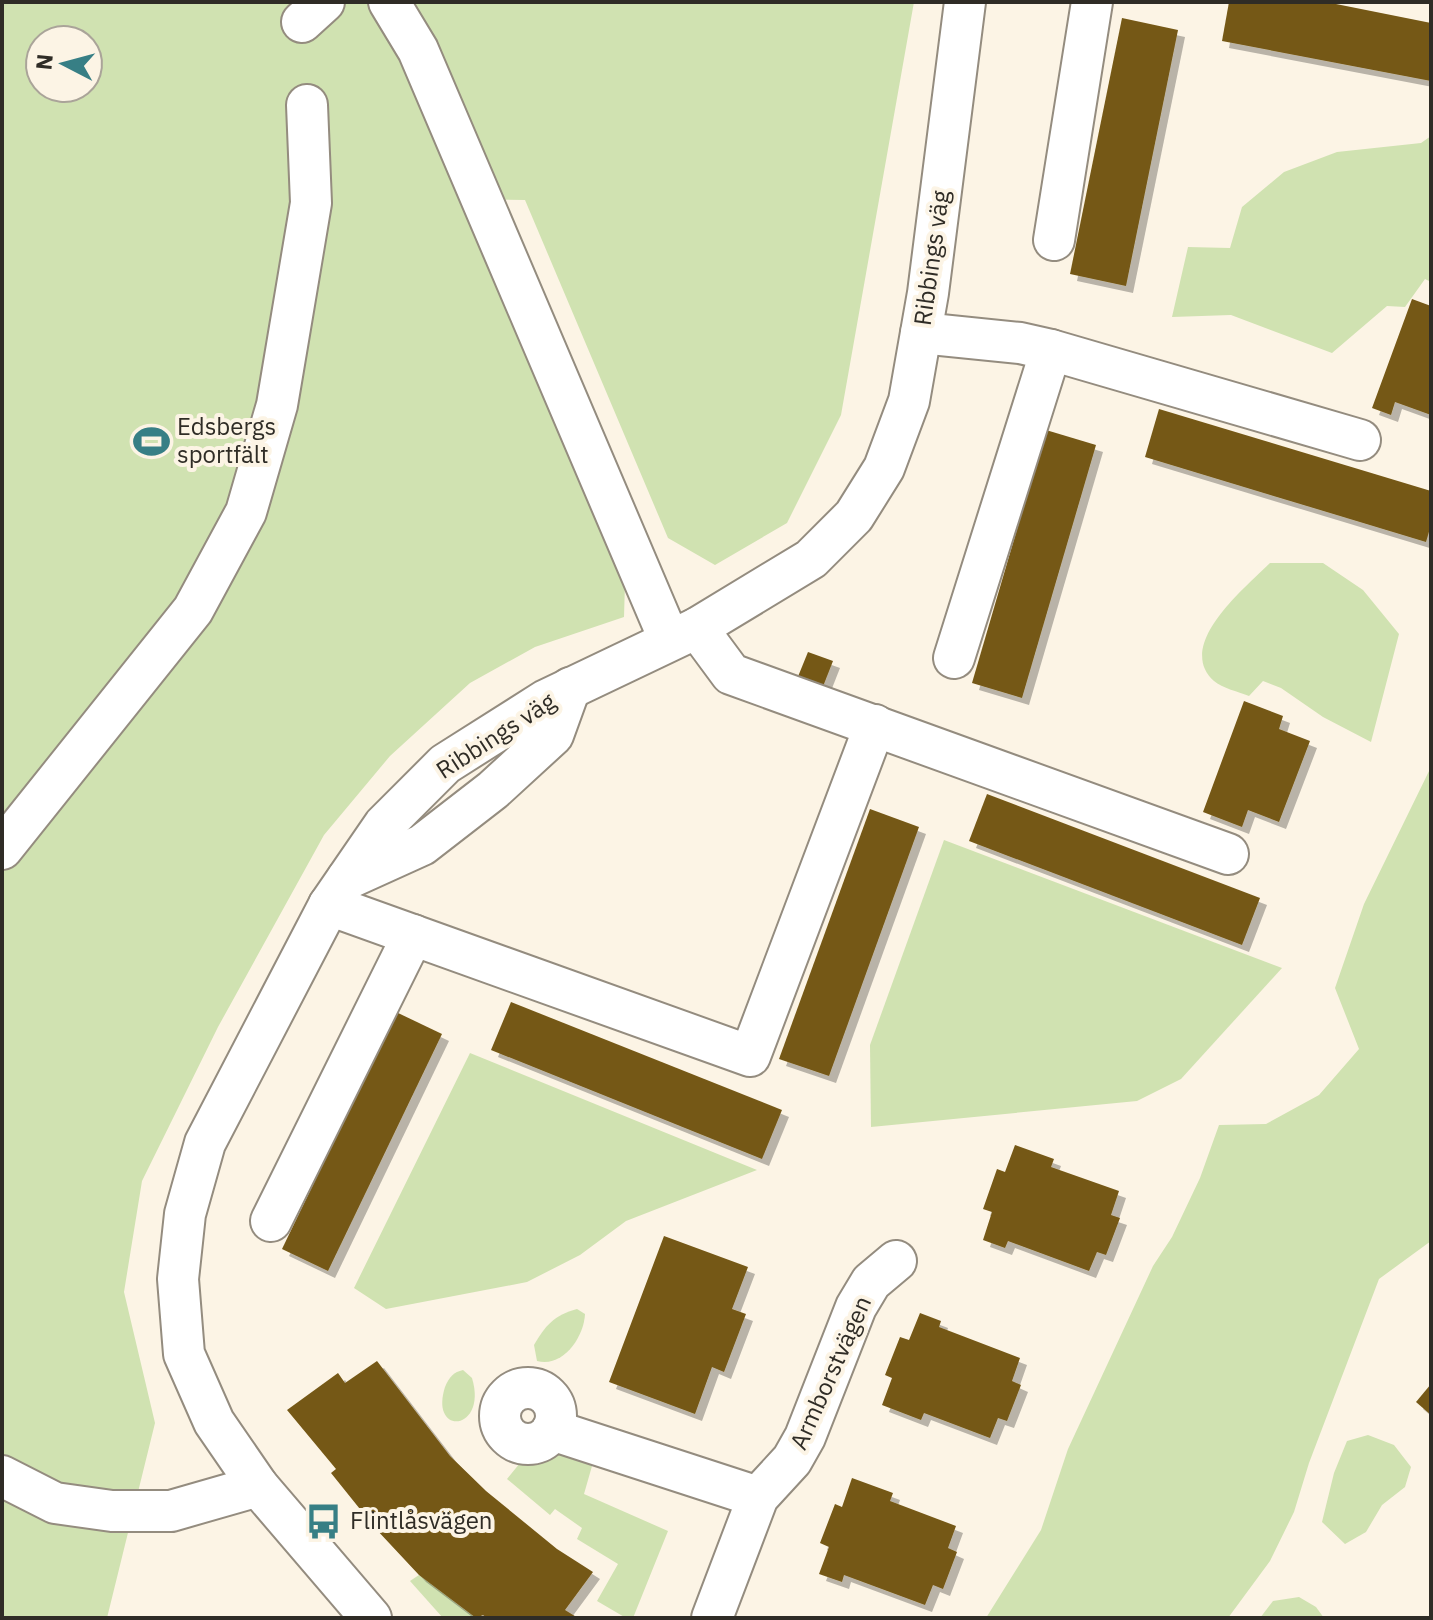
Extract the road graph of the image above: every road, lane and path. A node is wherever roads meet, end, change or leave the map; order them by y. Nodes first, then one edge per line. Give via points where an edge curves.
1 (389, 2) edge
2 (965, 2) edge
3 (1092, 2) edge
4 (307, 105) dead end
5 (1054, 240) dead end
6 (921, 333) junction
7 (1051, 350) junction
8 (1360, 440) dead end
9 (683, 634) junction
10 (954, 658) dead end
11 (875, 725) junction
12 (2, 849) edge
13 (1228, 854) dead end
14 (338, 892) junction
15 (413, 935) junction
16 (271, 1221) dead end
17 (896, 1261) dead end
18 (552, 1430) dead end
19 (2, 1476) edge
20 (258, 1486) junction
21 (758, 1497) junction
22 (371, 1618) edge
23 (712, 1618) edge

1 - 9 street via 418,50
2 - 6 street, Ribbings väg
3 - 5 street
4 - 12 street via 311,203 277,405 246,512 193,610
6 - 7 street
6 - 9 street, Ribbings väg via 909,401 884,468 854,516 811,559
7 - 8 street
7 - 10 street
9 - 11 street via 731,674
9 - 14 street, Ribbings väg via 546,700 445,764 384,825
11 - 13 street
11 - 15 street via 750,1056
14 - 15 street
14 - 20 street, Ribbings väg via 205,1143 185,1214 178,1279 184,1354 214,1422
15 - 16 street
17 - 21 street, Armborstvägen via 871,1282 856,1307 805,1437
18 - 21 street
19 - 20 street via 55,1503 112,1511 171,1511
20 - 22 street, Ribbings väg
21 - 23 street, Armborstvägen

